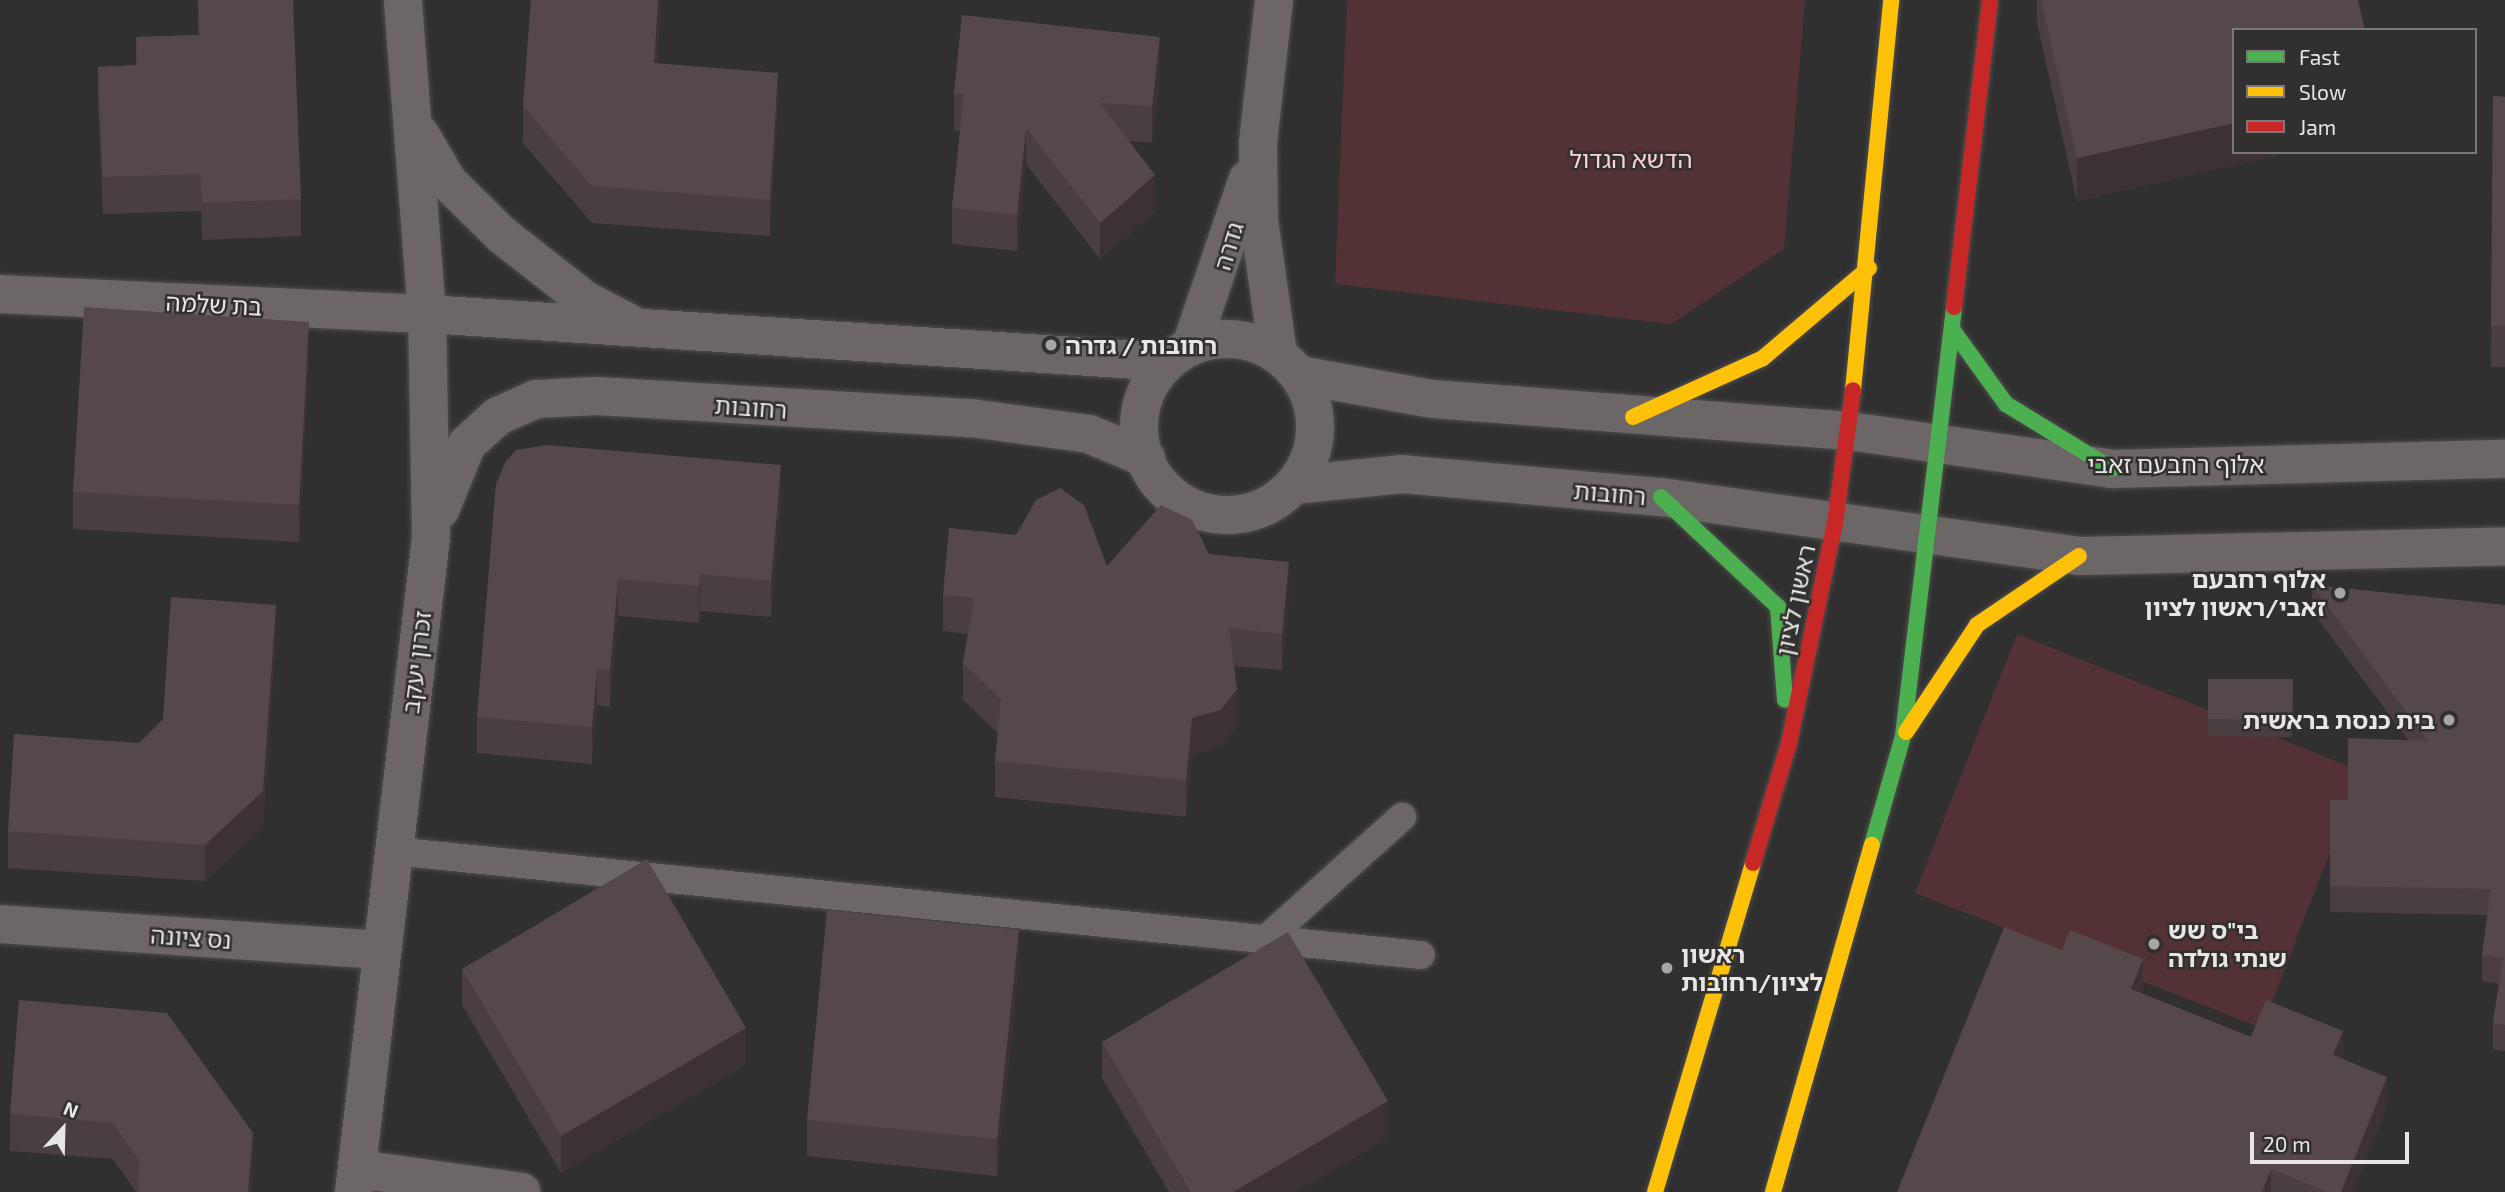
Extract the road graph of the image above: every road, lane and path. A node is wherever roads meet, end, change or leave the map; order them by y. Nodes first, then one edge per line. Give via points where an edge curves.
1 (403, 0) edge
2 (1274, 0) edge
3 (1891, 0) edge
4 (1990, 0) edge
5 (417, 129) junction
6 (1258, 143) junction
7 (1869, 268) junction
8 (0, 295) edge
9 (428, 314) junction
10 (640, 329) junction
11 (1954, 332) junction
12 (1179, 354) junction
13 (1289, 365) junction
14 (1633, 417) junction
15 (1849, 431) junction
16 (1939, 444) junction
17 (1146, 458) junction
18 (2505, 459) edge
19 (2112, 469) junction
20 (1294, 485) junction
21 (1661, 497) junction
22 (1835, 523) junction
23 (1925, 536) junction
24 (431, 538) junction
25 (2505, 546) edge
26 (2078, 555) junction
27 (1903, 736) junction
28 (1789, 743) junction
29 (1402, 817) dead end
30 (393, 851) junction
31 (0, 924) edge
32 (1266, 939) junction
33 (381, 950) junction
34 (1421, 955) dead end
35 (355, 1183) edge
36 (395, 1192) edge
37 (521, 1192) edge
38 (1655, 1192) edge
39 (1773, 1192) edge

1 - 5 street, זכרון יעקב
2 - 6 street, גדרה
3 - 7 main road, ראשון לציון
4 - 11 main road
5 - 9 street, זכרון יעקב
5 - 10 street, זכרון יעקב via 448,182 502,235 585,300
6 - 12 street, גדרה
6 - 13 street, גדרה via 1264,285
7 - 14 main road via 1763,358
7 - 15 main road, ראשון לציון
8 - 9 street, בת שלמה
9 - 10 street
9 - 24 street, זכרון יעקב
10 - 12 street
11 - 16 main road
11 - 19 main road via 2006,404
12 - 13 street via 1251,341
12 - 17 street via 1148,386 1139,415
13 - 14 street via 1369,391
13 - 20 street via 1313,402 1316,432
14 - 15 street
15 - 16 street, אלוף רחבעם זאבי
15 - 22 main road, ראשון לציון
16 - 19 street, אלוף רחבעם זאבי
16 - 23 main road
17 - 20 street via 1168,492 1218,514 1246,513
17 - 24 street, רחובות via 1089,434 971,418 597,396 536,398 498,416 467,444
18 - 19 street, אלוף רחבעם זאבי
20 - 21 street, רחובות via 1402,474
21 - 22 street, רחובות
21 - 28 main road via 1778,607
22 - 23 street, רחובות
22 - 28 main road, ראשון לציון
23 - 26 street
23 - 27 main road
24 - 30 street, זכרון יעקב
25 - 26 street
26 - 27 main road via 1977,625
27 - 39 main road
28 - 38 main road, ראשון לציון
29 - 32 lane
30 - 32 lane
30 - 33 street, זכרון יעקב
31 - 33 street, נס ציונה
32 - 34 lane
33 - 35 street, זכרון יעקב
35 - 36 lane
35 - 37 street

